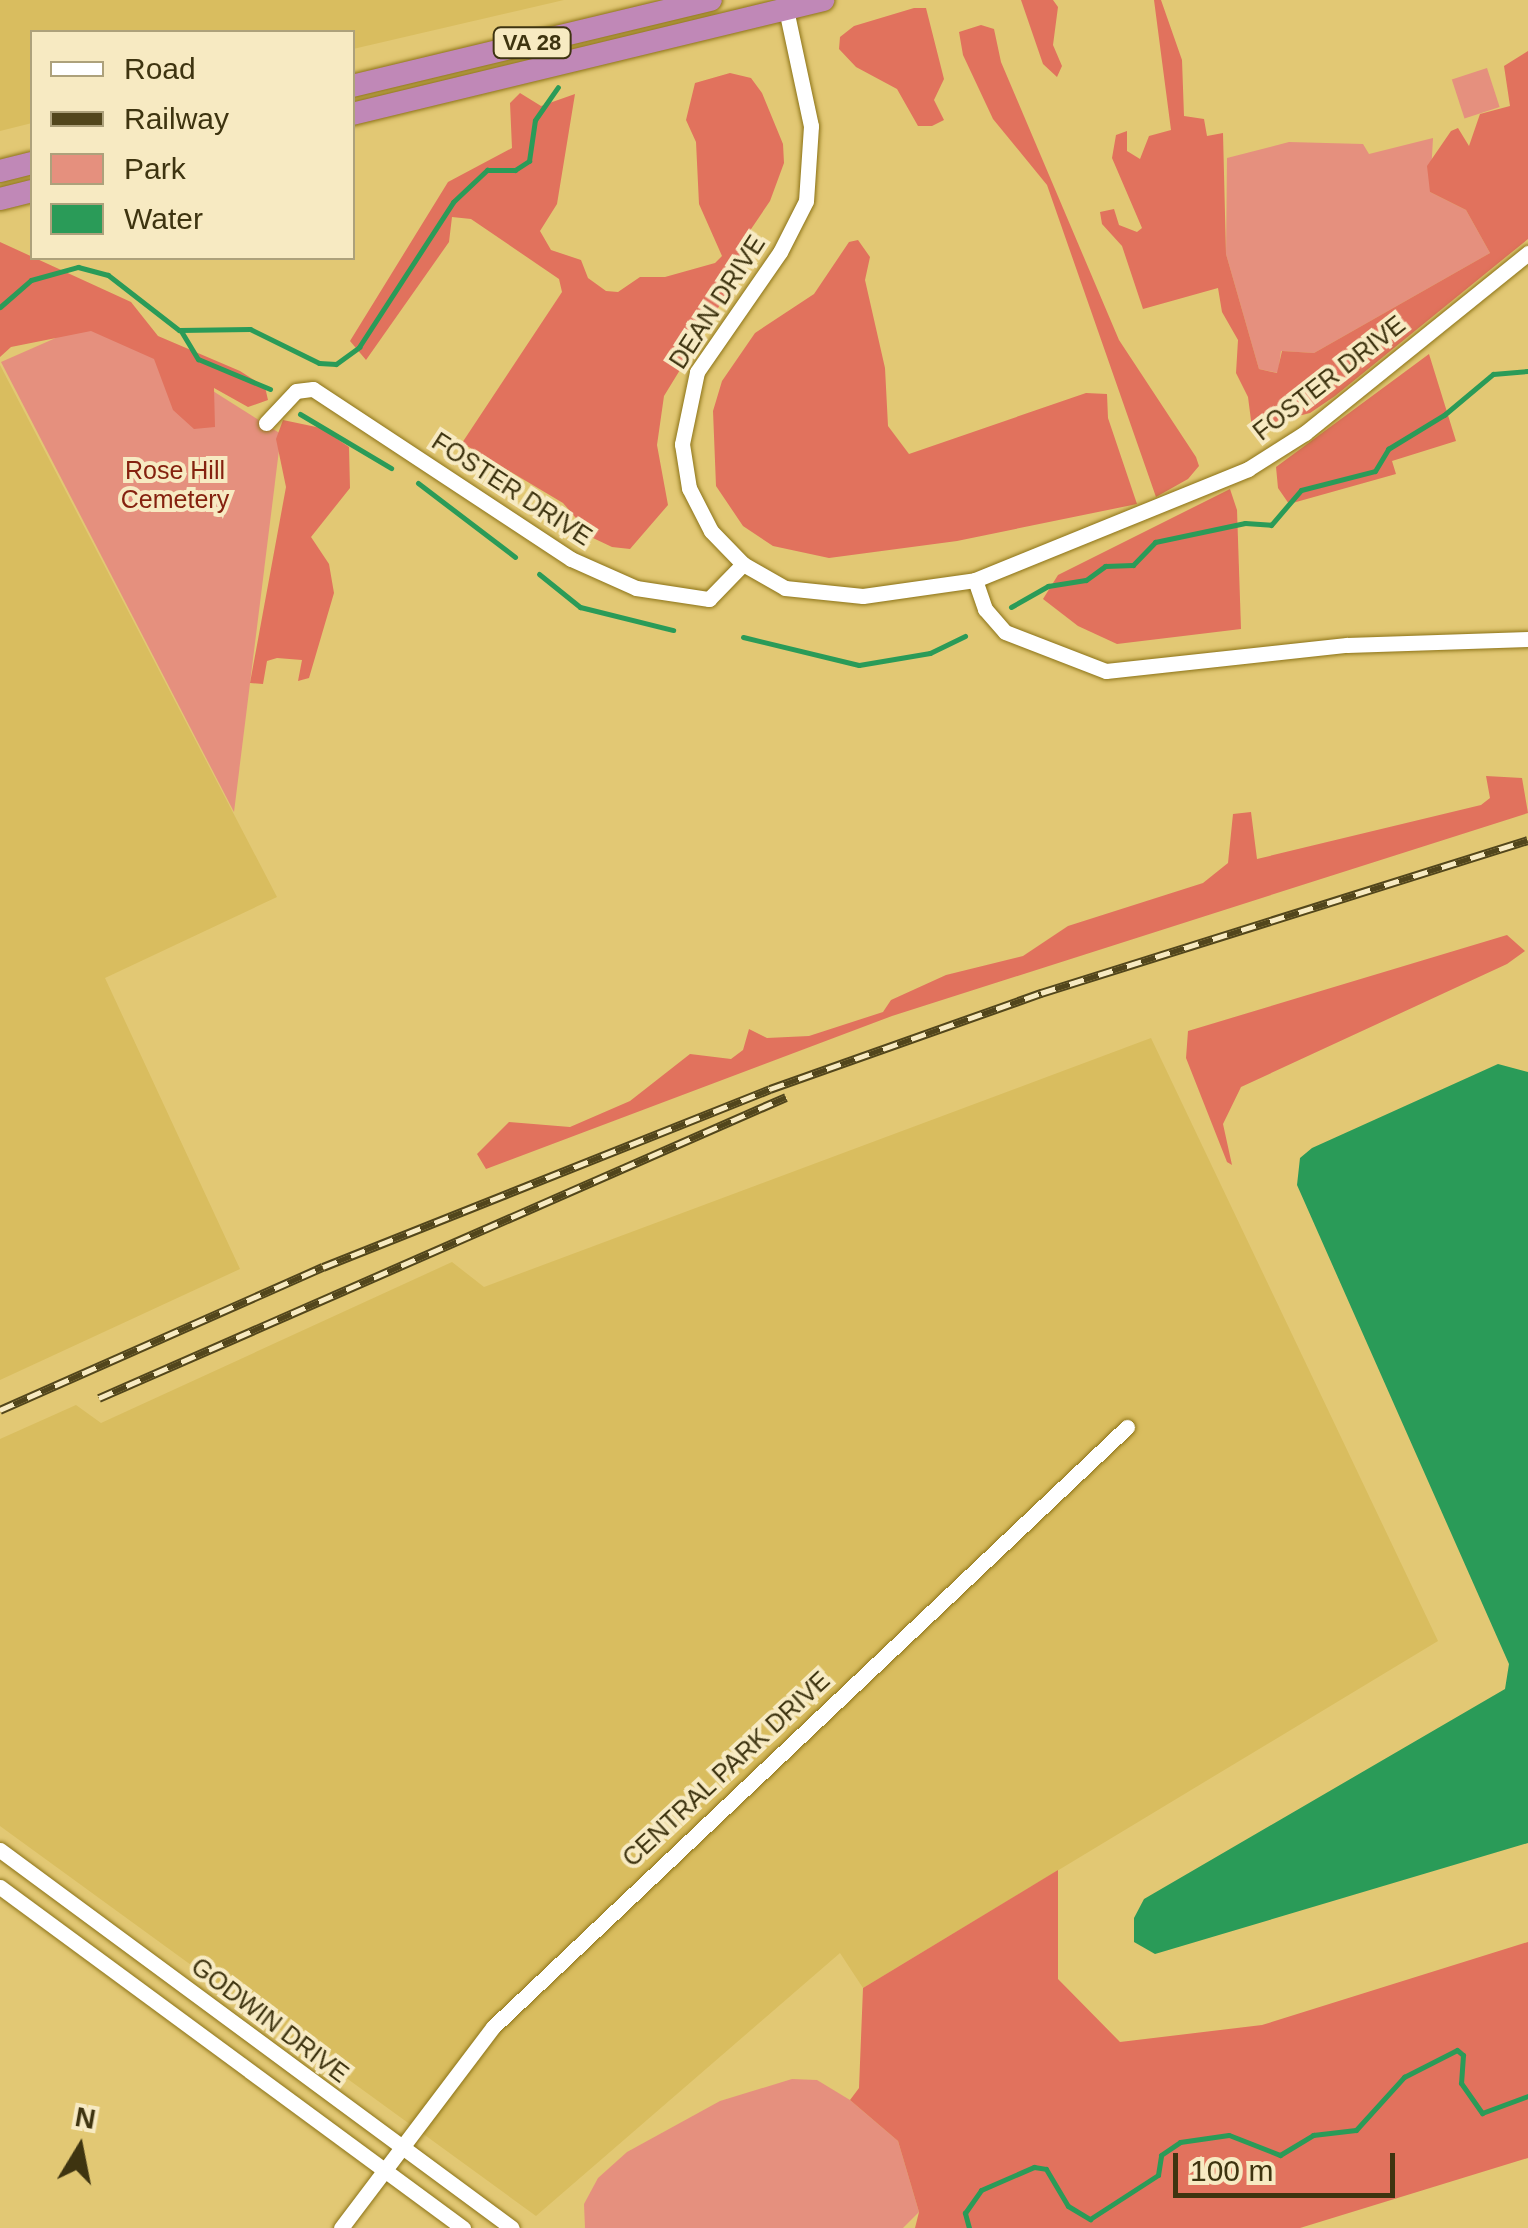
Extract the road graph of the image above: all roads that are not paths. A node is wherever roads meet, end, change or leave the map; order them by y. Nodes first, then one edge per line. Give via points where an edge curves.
1 (711, 0) edge
2 (823, 0) edge
3 (785, 4) edge
4 (355, 85) edge
5 (355, 113) edge
6 (30, 164) edge
7 (0, 171) edge
8 (30, 192) edge
9 (0, 199) edge
10 (1528, 253) edge
11 (266, 423) dead end
12 (743, 564) junction
13 (975, 580) junction
14 (1528, 640) edge
15 (1126, 1428) dead end
16 (0, 1850) edge
17 (0, 1886) edge
18 (402, 2148) junction
19 (386, 2171) junction
20 (341, 2228) edge
21 (462, 2228) edge
22 (512, 2228) edge

1 - 4 highway, VA 28
2 - 3 highway, VA 28
3 - 5 highway, VA 28
3 - 12 street, DEAN DRIVE via 812,126 806,200 780,252 698,372 682,429 694,503
6 - 7 highway
8 - 9 highway
10 - 13 street, FOSTER DRIVE via 1268,458
11 - 12 street, FOSTER DRIVE via 296,391 313,390 570,559 636,588 709,599
12 - 13 street, DEAN DRIVE via 785,588 829,596
13 - 14 street via 985,609 1005,632 1106,672 1384,642
15 - 18 street, CENTRAL PARK DRIVE via 530,1989 460,2066
16 - 18 street, GODWIN DRIVE
17 - 19 street, GODWIN DRIVE
18 - 19 street, CENTRAL PARK DRIVE
18 - 22 street, GODWIN DRIVE
19 - 20 street, CENTRAL PARK DRIVE
19 - 21 street, GODWIN DRIVE

